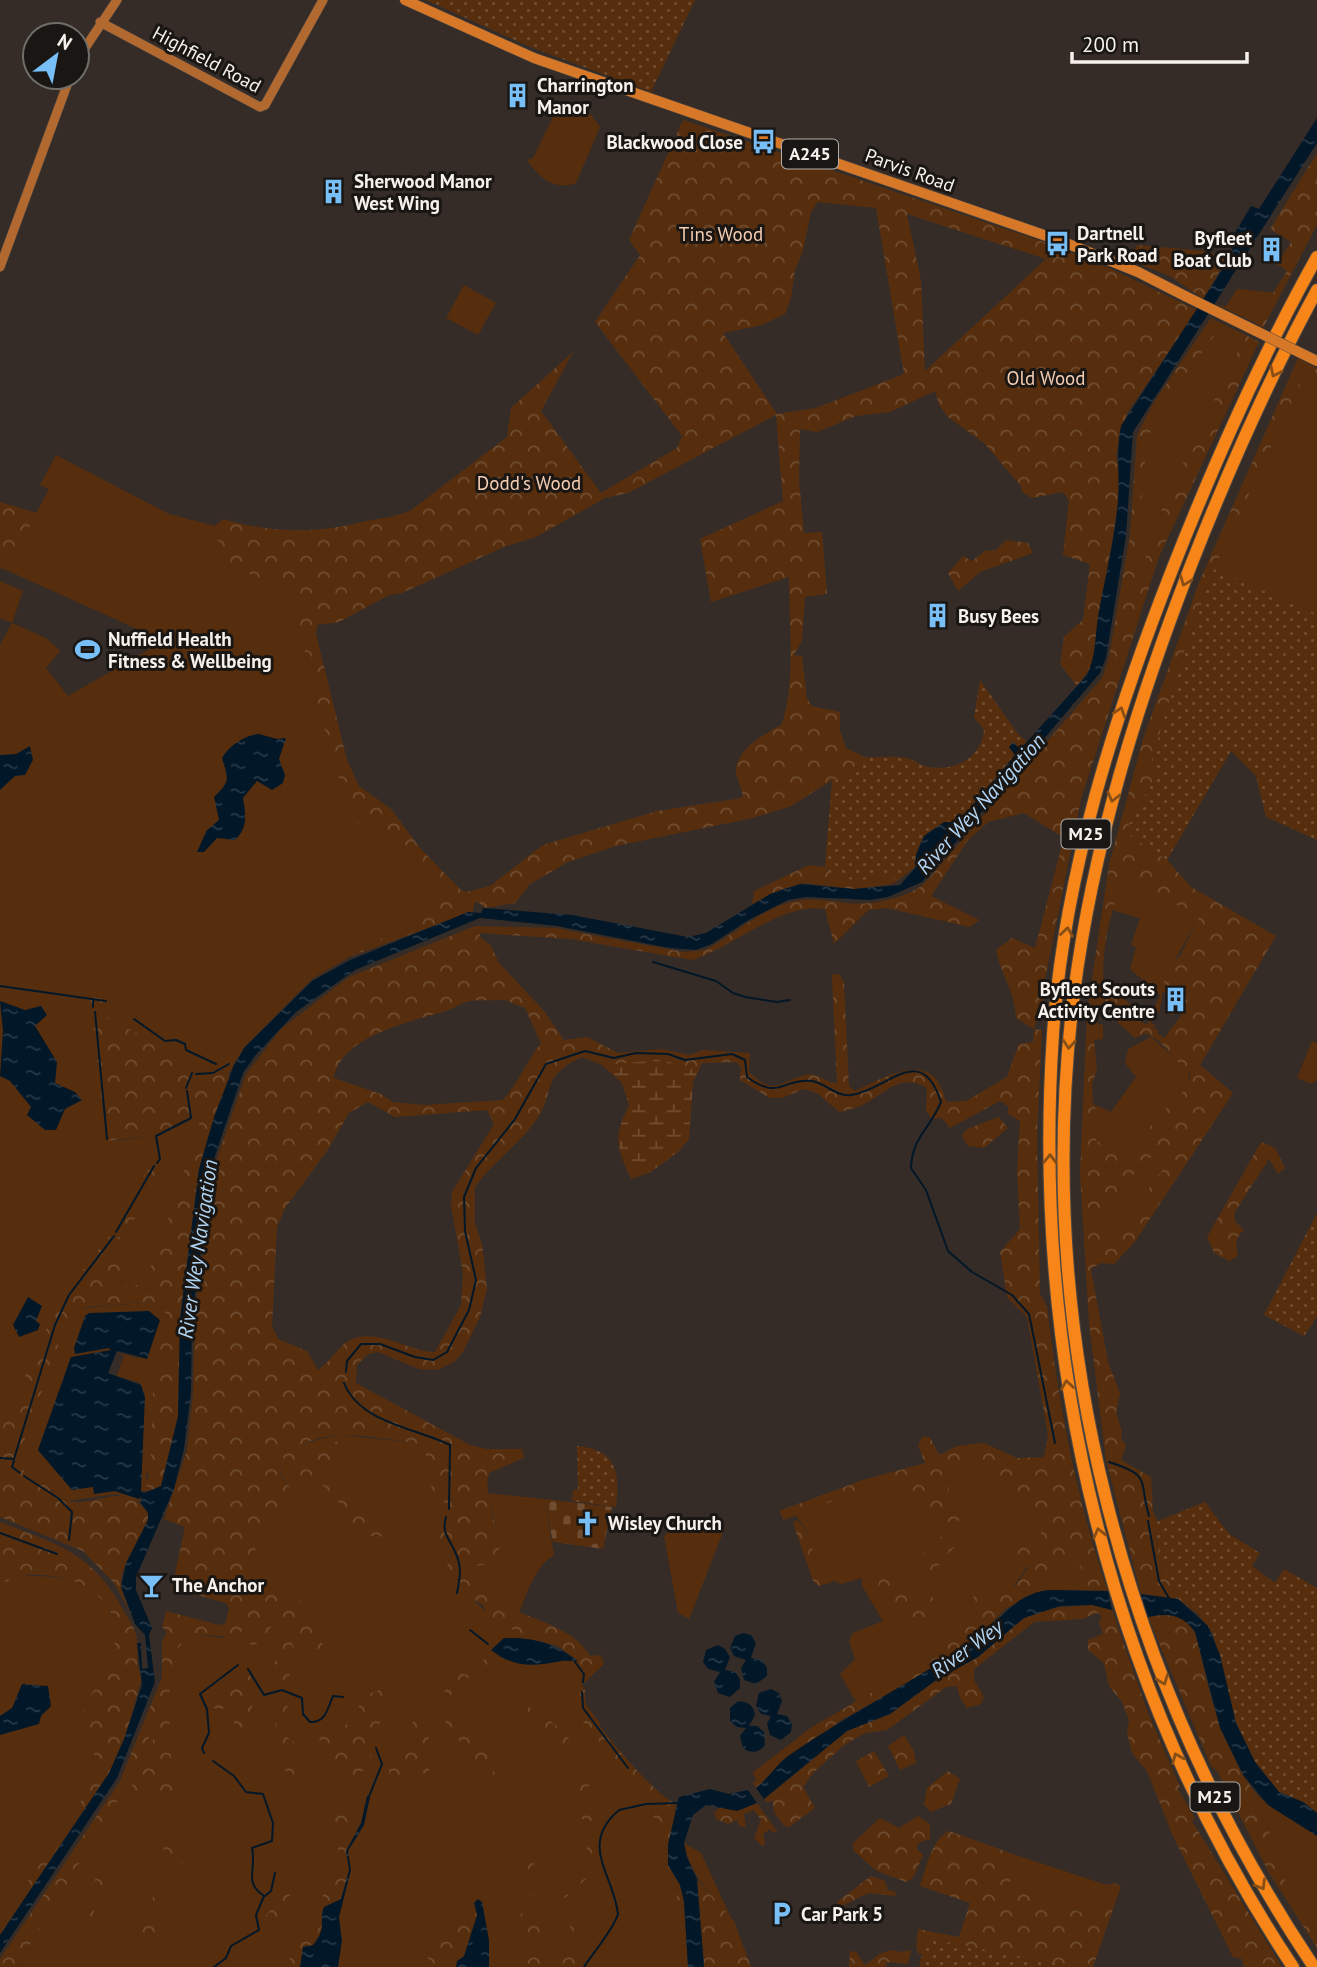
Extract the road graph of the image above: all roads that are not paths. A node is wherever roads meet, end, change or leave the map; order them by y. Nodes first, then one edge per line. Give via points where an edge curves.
1 (117, 0) edge
2 (323, 0) edge
3 (405, 0) edge
4 (100, 22) junction
5 (91, 37) edge
6 (65, 91) edge
7 (1317, 257) edge
8 (0, 267) edge
9 (1317, 290) edge
10 (1317, 361) edge
11 (1293, 1967) edge
12 (1314, 1967) edge

1 - 4 street
2 - 4 street, Highfield Road via 260,107
3 - 10 main road, Parvis Road / A245, bridge via 516,51 1061,241 1138,272
4 - 5 street
6 - 8 street
11 -> 7 highway, M25 via 1189,1786 1122,1615 1079,1453 1057,1311 1049,1212 1053,1033 1071,904 1104,763 1203,488
9 -> 12 highway, M25 via 1218,496 1164,634 1119,771 1085,920 1068,1051 1065,1210 1072,1310 1096,1457 1131,1592 1177,1717 1232,1832

